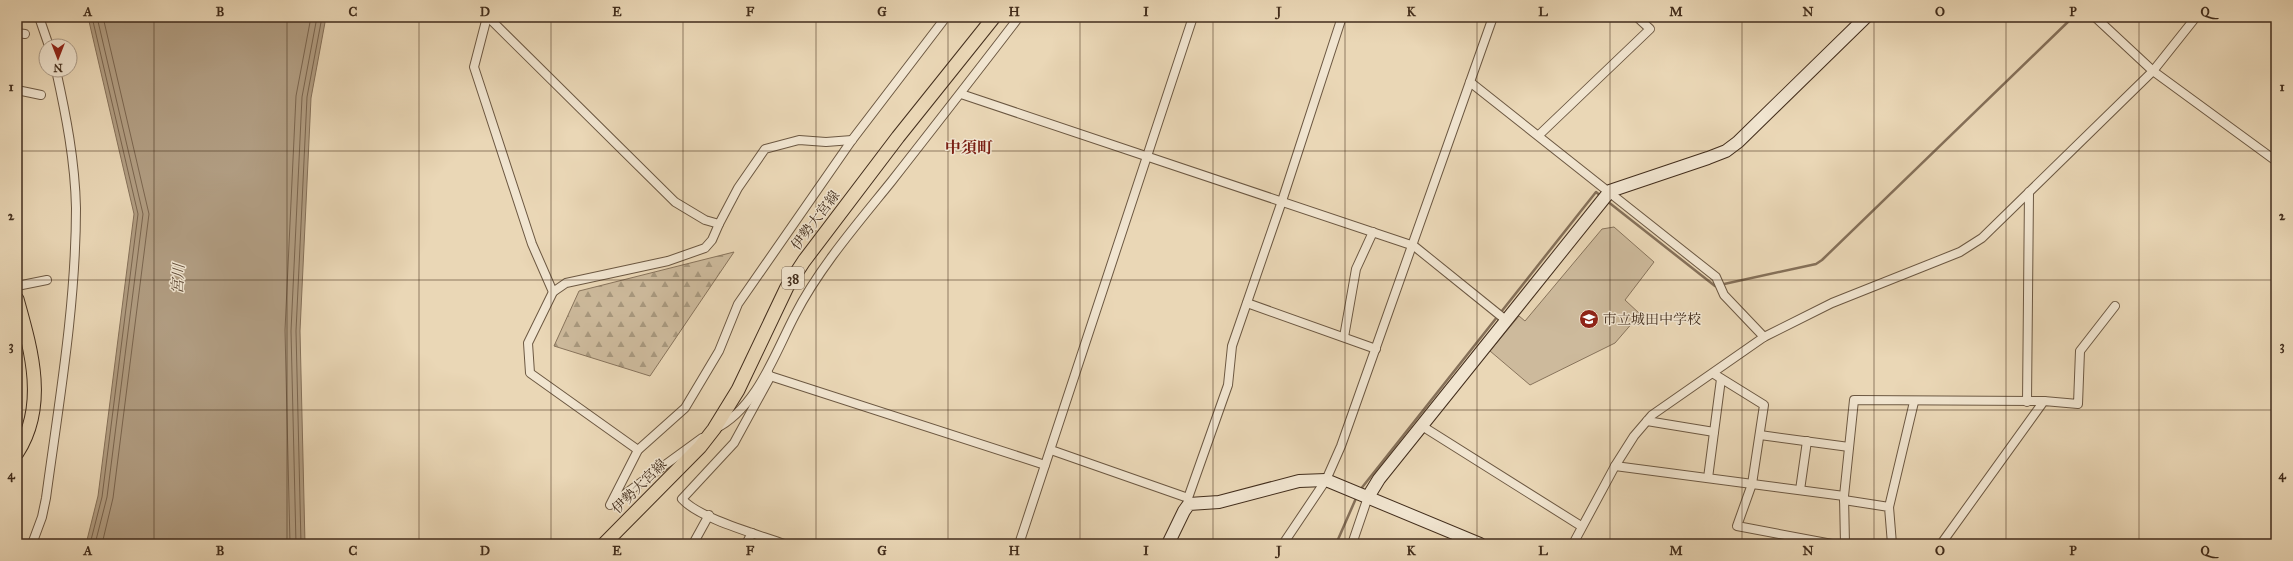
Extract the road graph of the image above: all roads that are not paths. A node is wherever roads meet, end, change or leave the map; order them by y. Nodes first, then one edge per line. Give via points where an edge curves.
1 (39, 17) edge
2 (487, 17) edge
3 (946, 17) edge
4 (994, 17) edge
5 (1020, 17) edge
6 (1193, 17) edge
7 (1342, 17) edge
8 (1493, 17) edge
9 (1637, 17) edge
10 (1866, 17) edge
11 (2095, 17) edge
12 (2196, 17) edge
13 (46, 38) edge
14 (2153, 71) junction
15 (58, 78) edge
16 (1470, 82) junction
17 (17, 90) edge
18 (961, 94) junction
19 (41, 95) dead end
20 (1539, 135) junction
21 (852, 140) junction
22 (1148, 156) junction
23 (2276, 161) edge
24 (2029, 192) junction
25 (1607, 196) junction
26 (1282, 201) junction
27 (719, 224) junction
28 (1373, 232) junction
29 (1414, 246) junction
30 (47, 280) dead end
31 (17, 286) edge
32 (553, 292) junction
33 (17, 299) edge
34 (1247, 303) junction
35 (2115, 306) dead end
36 (1505, 320) junction
37 (1344, 337) junction
38 (1764, 338) junction
39 (1376, 349) junction
40 (769, 374) junction
41 (1714, 374) junction
42 (1721, 379) junction
43 (2044, 401) junction
44 (1914, 402) junction
45 (2027, 402) junction
46 (1647, 421) junction
47 (1422, 426) junction
48 (714, 429) junction
49 (1714, 432) junction
50 (1760, 435) junction
51 (1807, 441) junction
52 (1849, 447) junction
53 (638, 450) junction
54 (1051, 450) junction
55 (17, 453) edge
56 (1045, 465) junction
57 (1614, 466) junction
58 (1708, 478) junction
59 (17, 479) edge
60 (1326, 480) junction
61 (1752, 484) junction
62 (1800, 490) junction
63 (1366, 496) junction
64 (1844, 498) junction
65 (1188, 501) junction
66 (1889, 506) junction
67 (709, 515) junction
68 (17, 516) edge
69 (1581, 526) junction
70 (752, 533) junction
71 (1460, 540) edge
72 (32, 544) edge
73 (604, 544) edge
74 (693, 544) edge
75 (746, 544) edge
76 (784, 544) edge
77 (1019, 544) edge
78 (1168, 544) edge
79 (1282, 544) edge
80 (1352, 544) edge
81 (1480, 544) edge
82 (1572, 544) edge
83 (1827, 544) edge
84 (1844, 544) edge
85 (1892, 544) edge
86 (1941, 544) edge

1 - 13 street
2 - 27 street via 675,202 705,220
2 - 32 street via 474,67 532,244
3 - 21 street
4 - 48 main road, 伊勢大宮線 / 38 via 898,137 804,261 784,295 725,414
5 - 18 street
6 - 22 street
7 - 26 street
8 - 16 street
9 - 20 street via 1650,29
10 - 25 street via 1732,146 1708,158
11 - 14 street
12 - 14 street
14 - 23 street
14 - 24 street
15 - 72 street via 68,123 74,171 76,207 71,314 46,498
16 - 20 street
16 - 29 street
17 - 19 street
18 - 22 street
18 - 40 street via 847,237 799,308 779,346
20 - 25 street
21 - 27 street via 799,140 765,149 738,188
21 - 53 street via 738,304 719,351 685,408
22 - 26 street
22 - 54 street
24 - 38 street via 1982,238 1960,252 1832,303
24 - 45 street
25 - 36 street
25 - 38 street via 1720,285 1724,296
26 - 28 street
26 - 34 street
27 - 32 street via 712,240 705,248 660,262 566,283
28 - 29 street
28 - 37 street via 1356,269
29 - 36 street
29 - 39 street
30 - 31 street
32 - 53 street via 528,343 530,373
33 - 55 main road via 31,350 35,387 28,430
34 - 37 street
34 - 65 street via 1232,346 1228,385
35 - 43 street via 2080,350 2078,404
36 - 47 street
37 - 39 street
38 - 41 street
39 - 60 street
40 - 48 street via 728,423
40 - 56 street
40 - 67 street via 734,443 682,499
41 - 42 street
41 - 46 street via 1652,415
42 - 49 street
42 - 50 street via 1764,405
43 - 45 street
43 - 86 street
44 - 45 street
44 - 52 street via 1854,400
44 - 66 street
46 - 49 street
46 - 57 street
47 - 63 street
47 - 69 street
48 - 53 street via 610,504
48 - 73 main road, 伊勢大宮線 / 38 via 700,447
49 - 58 street
50 - 51 street
50 - 61 street
51 - 52 street
51 - 62 street
52 - 64 street
54 - 56 street
54 - 65 street
56 - 77 street
57 - 58 street
57 - 69 street
58 - 61 street
59 - 68 street
60 - 63 street
60 - 65 street via 1299,481 1220,502
60 - 79 street
61 - 62 street
61 - 83 street via 1737,526
62 - 64 street
63 - 71 street
63 - 80 street
64 - 66 street
64 - 84 street
65 - 78 street
66 - 85 street
67 - 70 street
67 - 74 street
69 - 82 street
70 - 75 street
70 - 76 street
71 - 81 street

